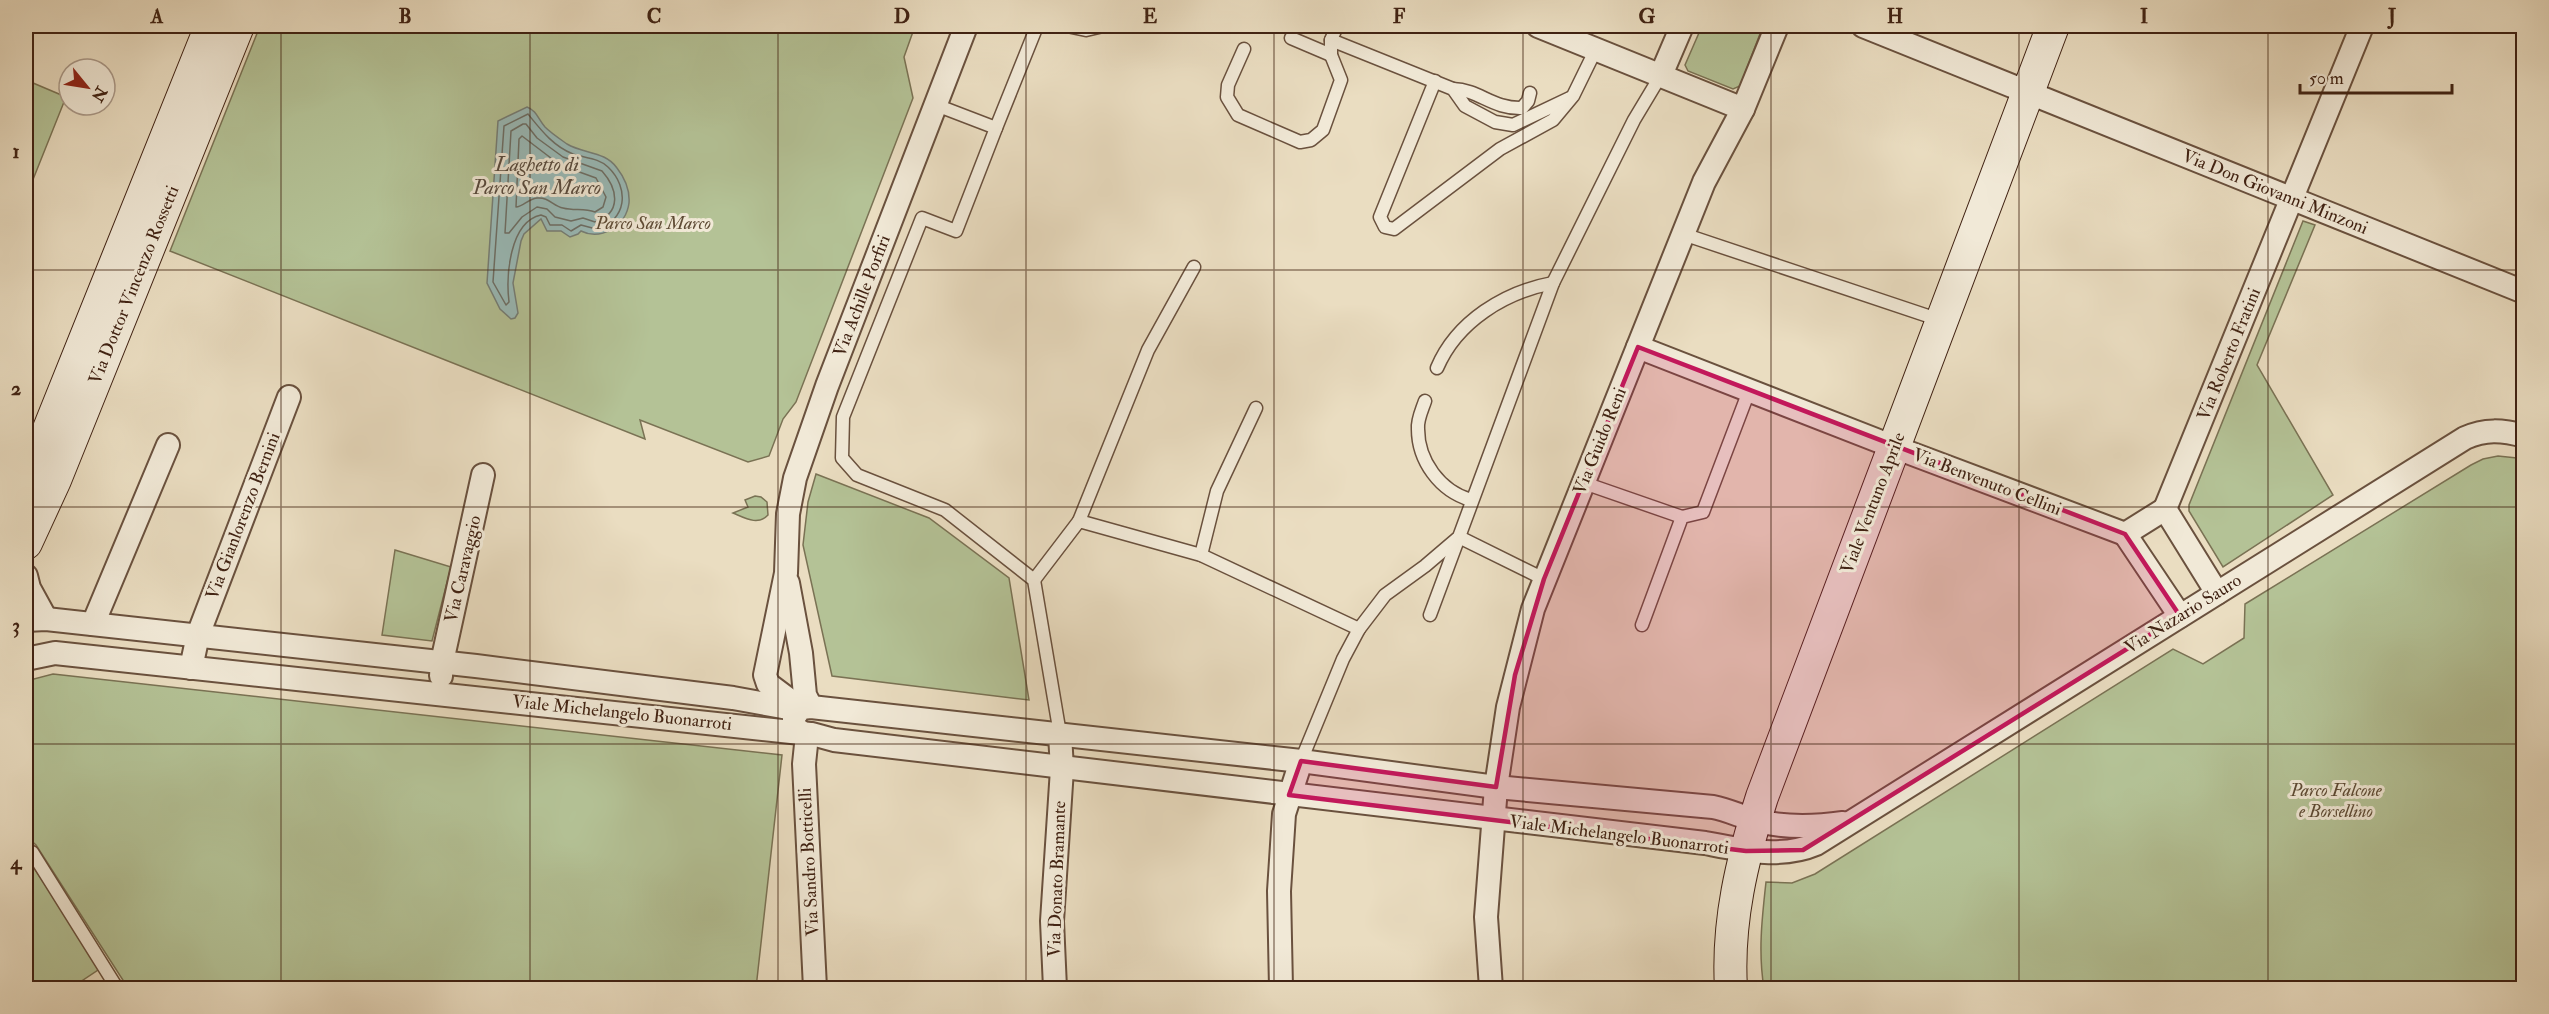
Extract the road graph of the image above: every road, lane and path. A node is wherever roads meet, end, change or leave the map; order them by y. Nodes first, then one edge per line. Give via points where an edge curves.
1 (211, 26) edge
2 (238, 26) edge
3 (966, 26) edge
4 (1037, 26) edge
5 (1067, 26) edge
6 (1104, 26) edge
7 (1337, 26) edge
8 (1538, 26) edge
9 (1682, 26) edge
10 (1777, 26) edge
11 (1863, 26) edge
12 (2053, 26) edge
13 (2362, 26) edge
14 (1291, 38) dead end
15 (1330, 40) junction
16 (1244, 49) dead end
17 (1596, 49) junction
18 (1331, 55) junction
19 (1660, 75) junction
20 (1435, 81) junction
21 (1453, 89) junction
22 (2028, 91) junction
23 (1530, 93) dead end
24 (1573, 96) junction
25 (936, 105) junction
26 (1743, 109) junction
27 (996, 128) junction
28 (2292, 199) junction
29 (1683, 234) junction
30 (1194, 267) dead end
31 (1553, 283) junction
32 (2523, 292) edge
33 (1941, 321) junction
34 (1638, 347) junction
35 (1437, 368) dead end
36 (1749, 391) junction
37 (289, 397) dead end
38 (1425, 401) dead end
39 (1256, 408) dead end
40 (2523, 436) edge
41 (168, 445) dead end
42 (1894, 447) junction
43 (483, 475) dead end
44 (1584, 483) junction
45 (26, 486) edge
46 (1471, 500) junction
47 (2165, 509) junction
48 (1682, 517) junction
49 (1079, 521) junction
50 (2125, 534) junction
51 (1459, 537) junction
52 (26, 543) edge
53 (1201, 555) junction
54 (786, 573) junction
55 (26, 576) edge
56 (1544, 579) junction
57 (1034, 580) junction
58 (2217, 593) junction
59 (1430, 615) dead end
60 (2180, 616) junction
61 (36, 620) edge
62 (93, 624) junction
63 (1642, 625) dead end
64 (1359, 629) junction
65 (198, 635) junction
66 (26, 643) edge
67 (55, 653) junction
68 (26, 659) edge
69 (442, 662) junction
70 (191, 668) junction
71 (440, 694) junction
72 (806, 708) junction
73 (807, 734) junction
74 (1060, 734) junction
75 (1301, 761) junction
76 (1062, 769) junction
77 (1496, 787) junction
78 (1289, 795) junction
79 (1492, 819) junction
80 (1755, 820) junction
81 (1850, 822) junction
82 (1746, 851) junction
83 (32, 852) dead end
84 (115, 985) edge
85 (100, 988) edge
86 (815, 988) edge
87 (1055, 988) edge
88 (1281, 988) edge
89 (1491, 988) edge
90 (1731, 988) edge

1 - 45 street, Via Dottor Vincenzo Rossetti
2 - 52 street, Via Dottor Vincenzo Rossetti
3 - 25 street, Via Achille Porfiri
4 - 27 lane
5 - 6 lane via 1086,30
7 - 15 lane
8 - 17 street
9 - 19 street
10 - 26 street, Via Guido Reni
11 - 22 street, Via Don Giovanni Minzoni
12 - 22 street, Viale Ventuno Aprile
13 - 28 street, Via Roberto Fratini
14 - 18 lane
15 - 18 lane
15 - 20 lane
16 - 18 lane via 1227,85 1227,97 1238,115 1300,142 1311,140 1327,120 1341,80
17 - 19 street
17 - 24 lane
19 - 26 street
19 - 31 lane
20 - 21 lane
20 - 24 lane via 1380,217 1385,227 1394,229 1500,149 1554,120
21 - 23 lane via 1463,89 1506,108 1522,108
21 - 24 lane via 1465,106 1495,122 1513,125
22 - 28 street, Via Don Giovanni Minzoni
22 - 33 street, Viale Ventuno Aprile
25 - 27 lane
25 - 54 street, Via Achille Porfiri via 795,478 788,514
26 - 29 street, Via Guido Reni via 1704,182
27 - 57 lane via 956,231 922,218 843,417 842,458 857,475 945,510
28 - 32 street, Via Don Giovanni Minzoni
28 - 47 street, Via Roberto Fratini
29 - 33 lane
29 - 34 street, Via Guido Reni
30 - 49 lane via 1148,350
31 - 35 lane via 1518,291 1476,318 1451,342
31 - 46 lane
33 - 42 street, Viale Ventuno Aprile
34 - 36 street, Via Benvenuto Cellini
34 - 44 street, Via Guido Reni
36 - 42 street, Via Benvenuto Cellini
36 - 48 lane via 1703,512
37 - 65 street, Via Gianlorenzo Bernini
38 - 46 lane via 1417,427 1425,458 1444,487
39 - 53 lane via 1217,491
40 - 58 street, Via Nazario Sauro via 2496,430 2480,431 2465,438
41 - 62 street
42 - 50 street, Via Benvenuto Cellini
42 - 80 street, Viale Ventuno Aprile
43 - 69 street, Via Caravaggio
44 - 48 lane
44 - 56 street, Via Guido Reni
46 - 51 lane
47 - 50 street
47 - 58 street
48 - 63 lane
49 - 53 lane
49 - 57 lane
50 - 60 street
51 - 56 lane
51 - 59 lane
51 - 64 lane via 1385,595
53 - 64 lane
54 - 72 street, Via Achille Porfiri
54 - 72 street, Via Achille Porfiri via 765,675 768,684
55 - 61 street, Viale Michelangelo Buonarroti
56 - 77 street, Via Guido Reni via 1515,675
57 - 74 lane
58 - 60 street, Via Nazario Sauro
60 - 81 street, Via Nazario Sauro
61 - 62 street, Viale Michelangelo Buonarroti
62 - 65 street, Viale Michelangelo Buonarroti
64 - 75 lane
65 - 69 street, Viale Michelangelo Buonarroti
65 - 70 street
66 - 67 street, Viale Michelangelo Buonarroti
67 - 68 street, Viale Michelangelo Buonarroti
67 - 70 street, Viale Michelangelo Buonarroti
69 - 71 street
69 - 72 street, Viale Michelangelo Buonarroti
70 - 71 street, Viale Michelangelo Buonarroti
71 - 73 street, Viale Michelangelo Buonarroti
72 - 73 street via 819,714 821,723
72 - 74 street, Viale Michelangelo Buonarroti
73 - 76 street, Viale Michelangelo Buonarroti
73 - 86 street, Via Sandro Botticelli via 804,764
74 - 75 street, Viale Michelangelo Buonarroti
74 - 76 street
75 - 77 street, Viale Michelangelo Buonarroti
75 - 78 street
76 - 78 street, Viale Michelangelo Buonarroti
76 - 87 street, Via Donato Bramante via 1052,921
77 - 79 street, Viale Michelangelo Buonarroti
77 - 80 street, Viale Michelangelo Buonarroti via 1713,807
78 - 79 street, Viale Michelangelo Buonarroti
78 - 88 street via 1284,814 1279,891
79 - 82 street, Viale Michelangelo Buonarroti
79 - 89 street via 1486,917
80 - 81 street, Via Nazario Sauro via 1796,826
80 - 82 street, Viale Ventuno Aprile
81 - 82 street, Via Nazario Sauro via 1803,850
82 - 90 street, Viale Ventuno Aprile via 1733,904
83 - 84 lane
84 - 85 lane

